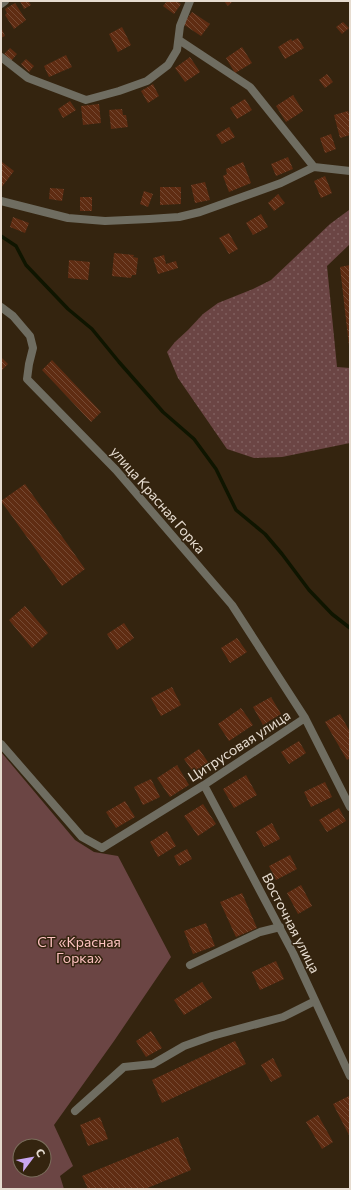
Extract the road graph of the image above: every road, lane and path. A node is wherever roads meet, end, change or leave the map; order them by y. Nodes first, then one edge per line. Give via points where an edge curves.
1 (5, 1) edge
2 (190, 1) edge
3 (1, 4) edge
4 (179, 40) junction
5 (1, 57) edge
6 (314, 168) junction
7 (350, 171) edge
8 (1, 201) edge
9 (1, 307) edge
10 (305, 718) junction
11 (1, 744) edge
12 (204, 785) junction
13 (350, 807) edge
14 (280, 928) junction
15 (190, 965) dead end
16 (315, 1001) junction
17 (350, 1076) edge
18 (75, 1111) dead end

1 - 3 street
2 - 4 street via 180,26
4 - 5 street via 177,50 168,65 147,81 86,100 28,78
4 - 6 street via 250,87
6 - 7 street
6 - 8 street via 238,199 179,217 105,221 68,218
9 - 10 street, улица Красная Горка via 30,336 33,348 27,379 116,470 232,605
10 - 12 street, Цитрусовая улица
10 - 13 street, Цитрусовая улица
11 - 12 street, Цитрусовая улица via 82,836 102,848
12 - 14 street, Восточная улица
14 - 15 street via 260,932
14 - 16 street, Восточная улица
16 - 17 street, Восточная улица
16 - 18 street via 283,1017 184,1046 153,1064 124,1067

